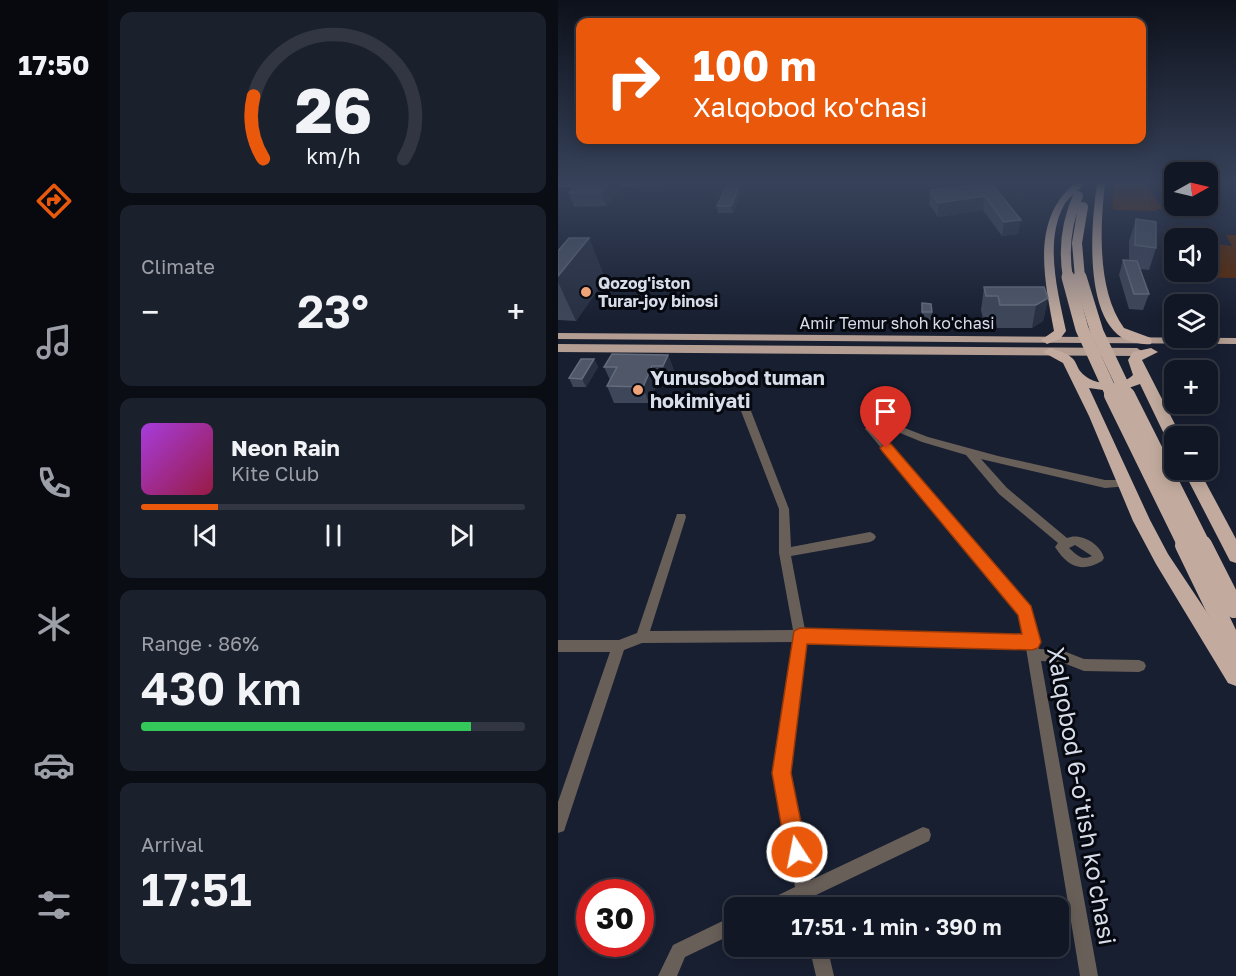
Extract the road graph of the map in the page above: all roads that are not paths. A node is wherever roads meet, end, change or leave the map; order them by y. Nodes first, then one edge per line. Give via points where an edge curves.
1 (1052, 230) edge
2 (1079, 230) edge
3 (1097, 230) edge
4 (1052, 288) junction
5 (1103, 291) junction
6 (1057, 316) junction
7 (1115, 322) junction
8 (558, 336) edge
9 (1236, 341) edge
10 (861, 345) junction
11 (1049, 346) junction
12 (1149, 346) junction
13 (558, 348) edge
14 (1236, 352) edge
15 (1140, 372) junction
16 (1074, 373) junction
17 (748, 393) dead end
18 (1162, 415) junction
19 (1096, 416) junction
20 (1168, 426) edge
21 (970, 453) junction
22 (1196, 480) edge
23 (1125, 483) junction
24 (681, 517) dead end
25 (870, 537) dead end
26 (1065, 543) dead end
27 (785, 552) junction
28 (1236, 556) edge
29 (1229, 610) edge
30 (800, 636) junction
31 (642, 637) junction
32 (558, 646) edge
33 (619, 646) junction
34 (1034, 649) junction
35 (1236, 652) edge
36 (1139, 666) dead end
37 (1236, 676) edge
38 (558, 825) edge
39 (923, 835) dead end
40 (806, 897) edge
41 (810, 897) edge
42 (724, 929) edge
43 (821, 957) edge
44 (667, 976) edge
45 (825, 976) edge
46 (1089, 976) edge

1 - 4 highway
2 - 29 highway, bridge via 1077,257 1088,306
3 - 5 highway via 1095,257
4 - 5 highway via 1074,299 1093,297
4 - 6 highway
5 - 7 highway
6 - 7 highway via 1083,310
6 - 11 highway via 1058,334
7 - 12 highway via 1127,335
8 - 10 main road, Amir Temur shoh ko'chasi
9 - 12 main road, Amir Temur shoh ko'chasi
10 - 11 main road, Amir Temur shoh ko'chasi
10 - 13 main road, Amir Temur shoh ko'chasi
11 - 12 main road, Amir Temur shoh ko'chasi
11 - 16 highway via 1065,358
12 - 14 main road, Amir Temur shoh ko'chasi
12 - 15 highway via 1136,356
15 - 16 highway via 1134,382 1110,387 1088,383
15 - 18 highway
16 - 19 highway
17 - 27 street via 746,411 784,509
18 - 19 highway via 1145,405 1122,400 1101,404
18 - 20 highway
19 - 23 highway
21 - 23 street via 1105,483
21 - 26 street via 1003,491
21 - 34 street, Xalqobod 6-o'tish ko'chasi via 925,441 889,425 874,425 870,429 1026,612
22 - 28 highway
23 - 37 highway via 1165,564
24 - 31 street
25 - 27 street
27 - 30 street
29 - 35 highway
30 - 31 street
30 - 34 street
30 - 40 street via 782,773
31 - 33 street
32 - 33 street
33 - 38 street
34 - 36 street via 1084,665
34 - 46 street, Xalqobod 6-o'tish ko'chasi
39 - 41 street
42 - 44 street via 679,951
43 - 45 street

